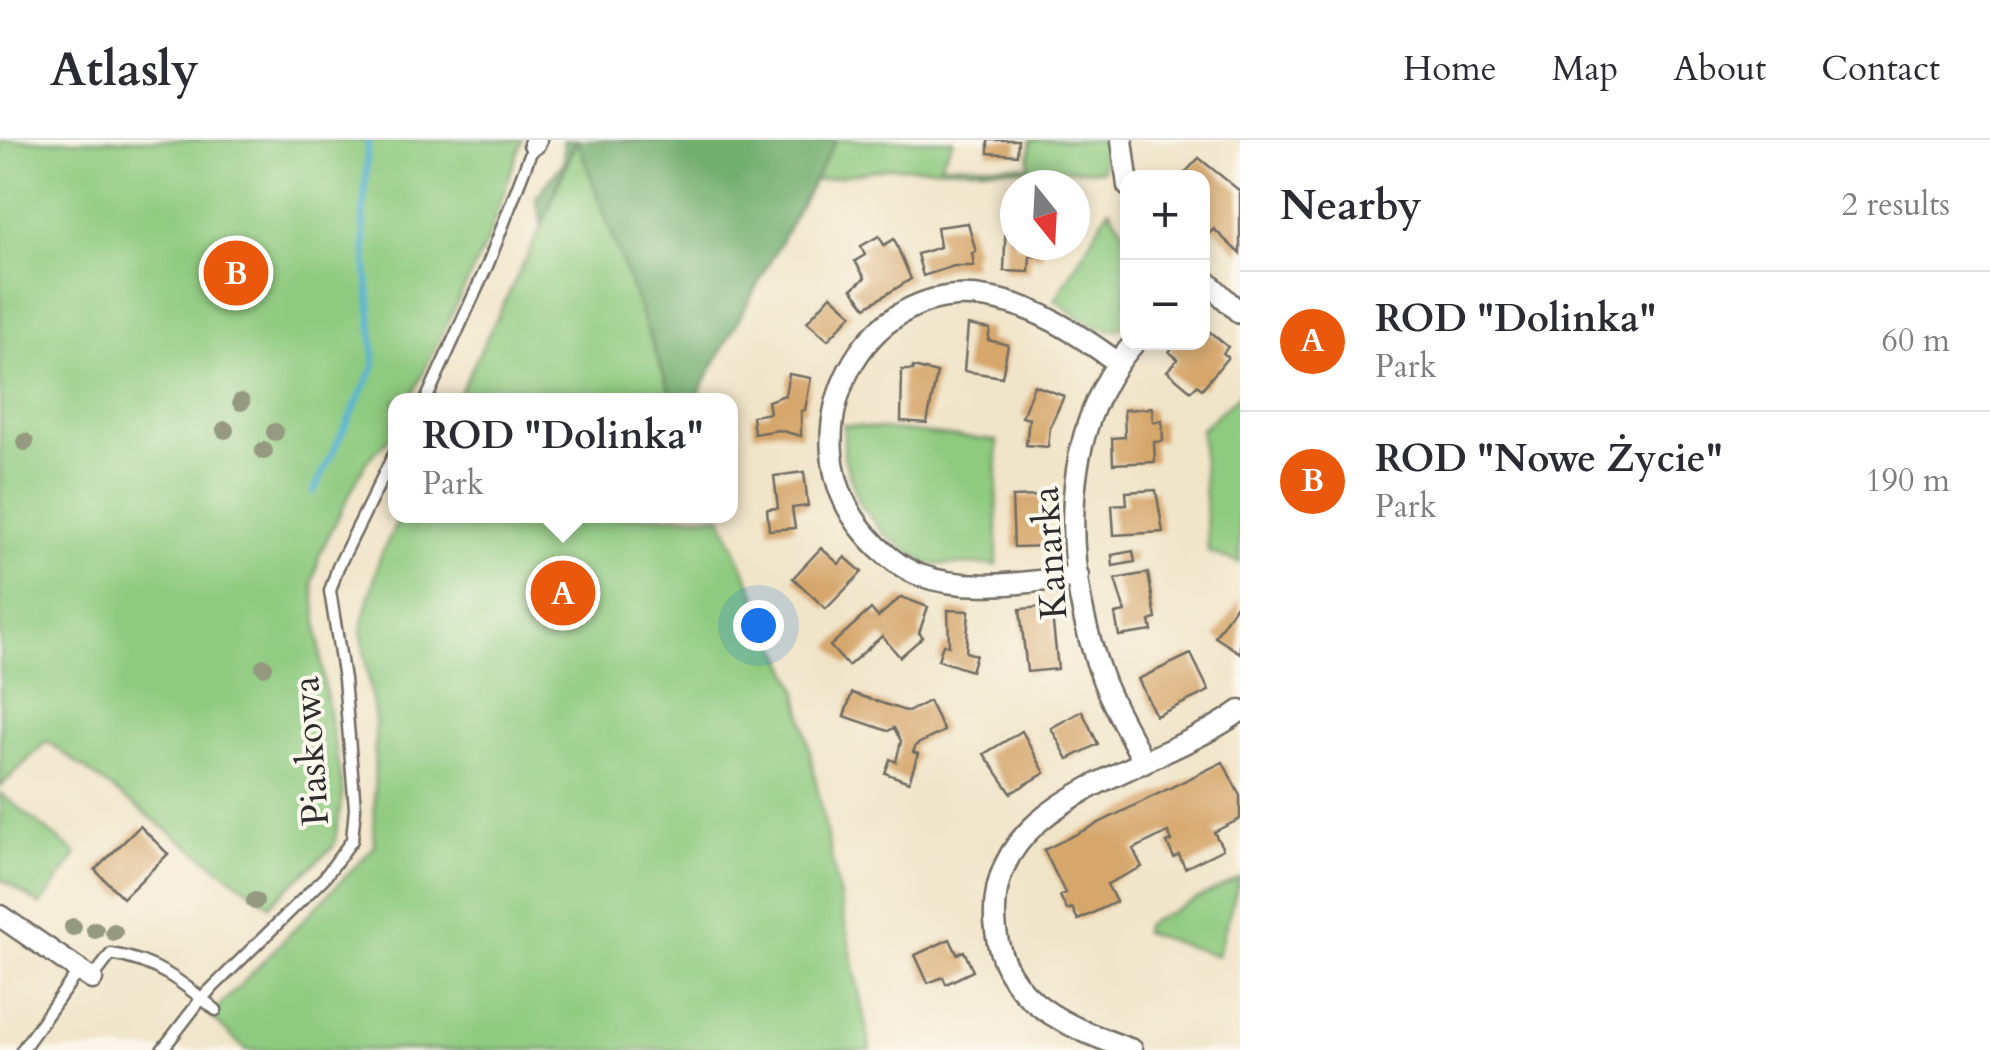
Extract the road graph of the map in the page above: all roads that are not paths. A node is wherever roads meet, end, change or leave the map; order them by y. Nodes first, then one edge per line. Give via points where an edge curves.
1 (1122, 140) edge
2 (535, 142) edge
3 (1126, 170) edge
4 (1210, 284) edge
5 (1240, 312) edge
6 (1128, 350) edge
7 (1117, 362) junction
8 (429, 393) edge
9 (388, 466) edge
10 (1078, 576) junction
11 (1240, 711) edge
12 (1144, 763) junction
13 (0, 916) edge
14 (86, 974) junction
15 (202, 998) junction
16 (216, 1010) dead end
17 (22, 1050) edge
18 (162, 1050) edge
19 (1132, 1050) edge

1 - 3 street
2 - 8 lane
4 - 5 street
6 - 7 street, Kanarka
7 - 10 street, Kanarka via 1087,417 1079,448
7 - 10 street via 1018,305 966,296 940,300 886,325 837,391 830,418 831,472 841,498 892,559 945,581 1002,584
9 - 15 lane, Piaskowa via 330,592 344,679 352,840 314,888
10 - 12 street, Kanarka via 1102,678
11 - 12 street
12 - 19 street via 1065,802 1026,830 1000,878 994,918 1002,957 1042,1011
13 - 14 street
14 - 15 lane via 111,954 138,958 165,968
14 - 17 lane
15 - 16 lane
15 - 18 lane, Piaskowa

